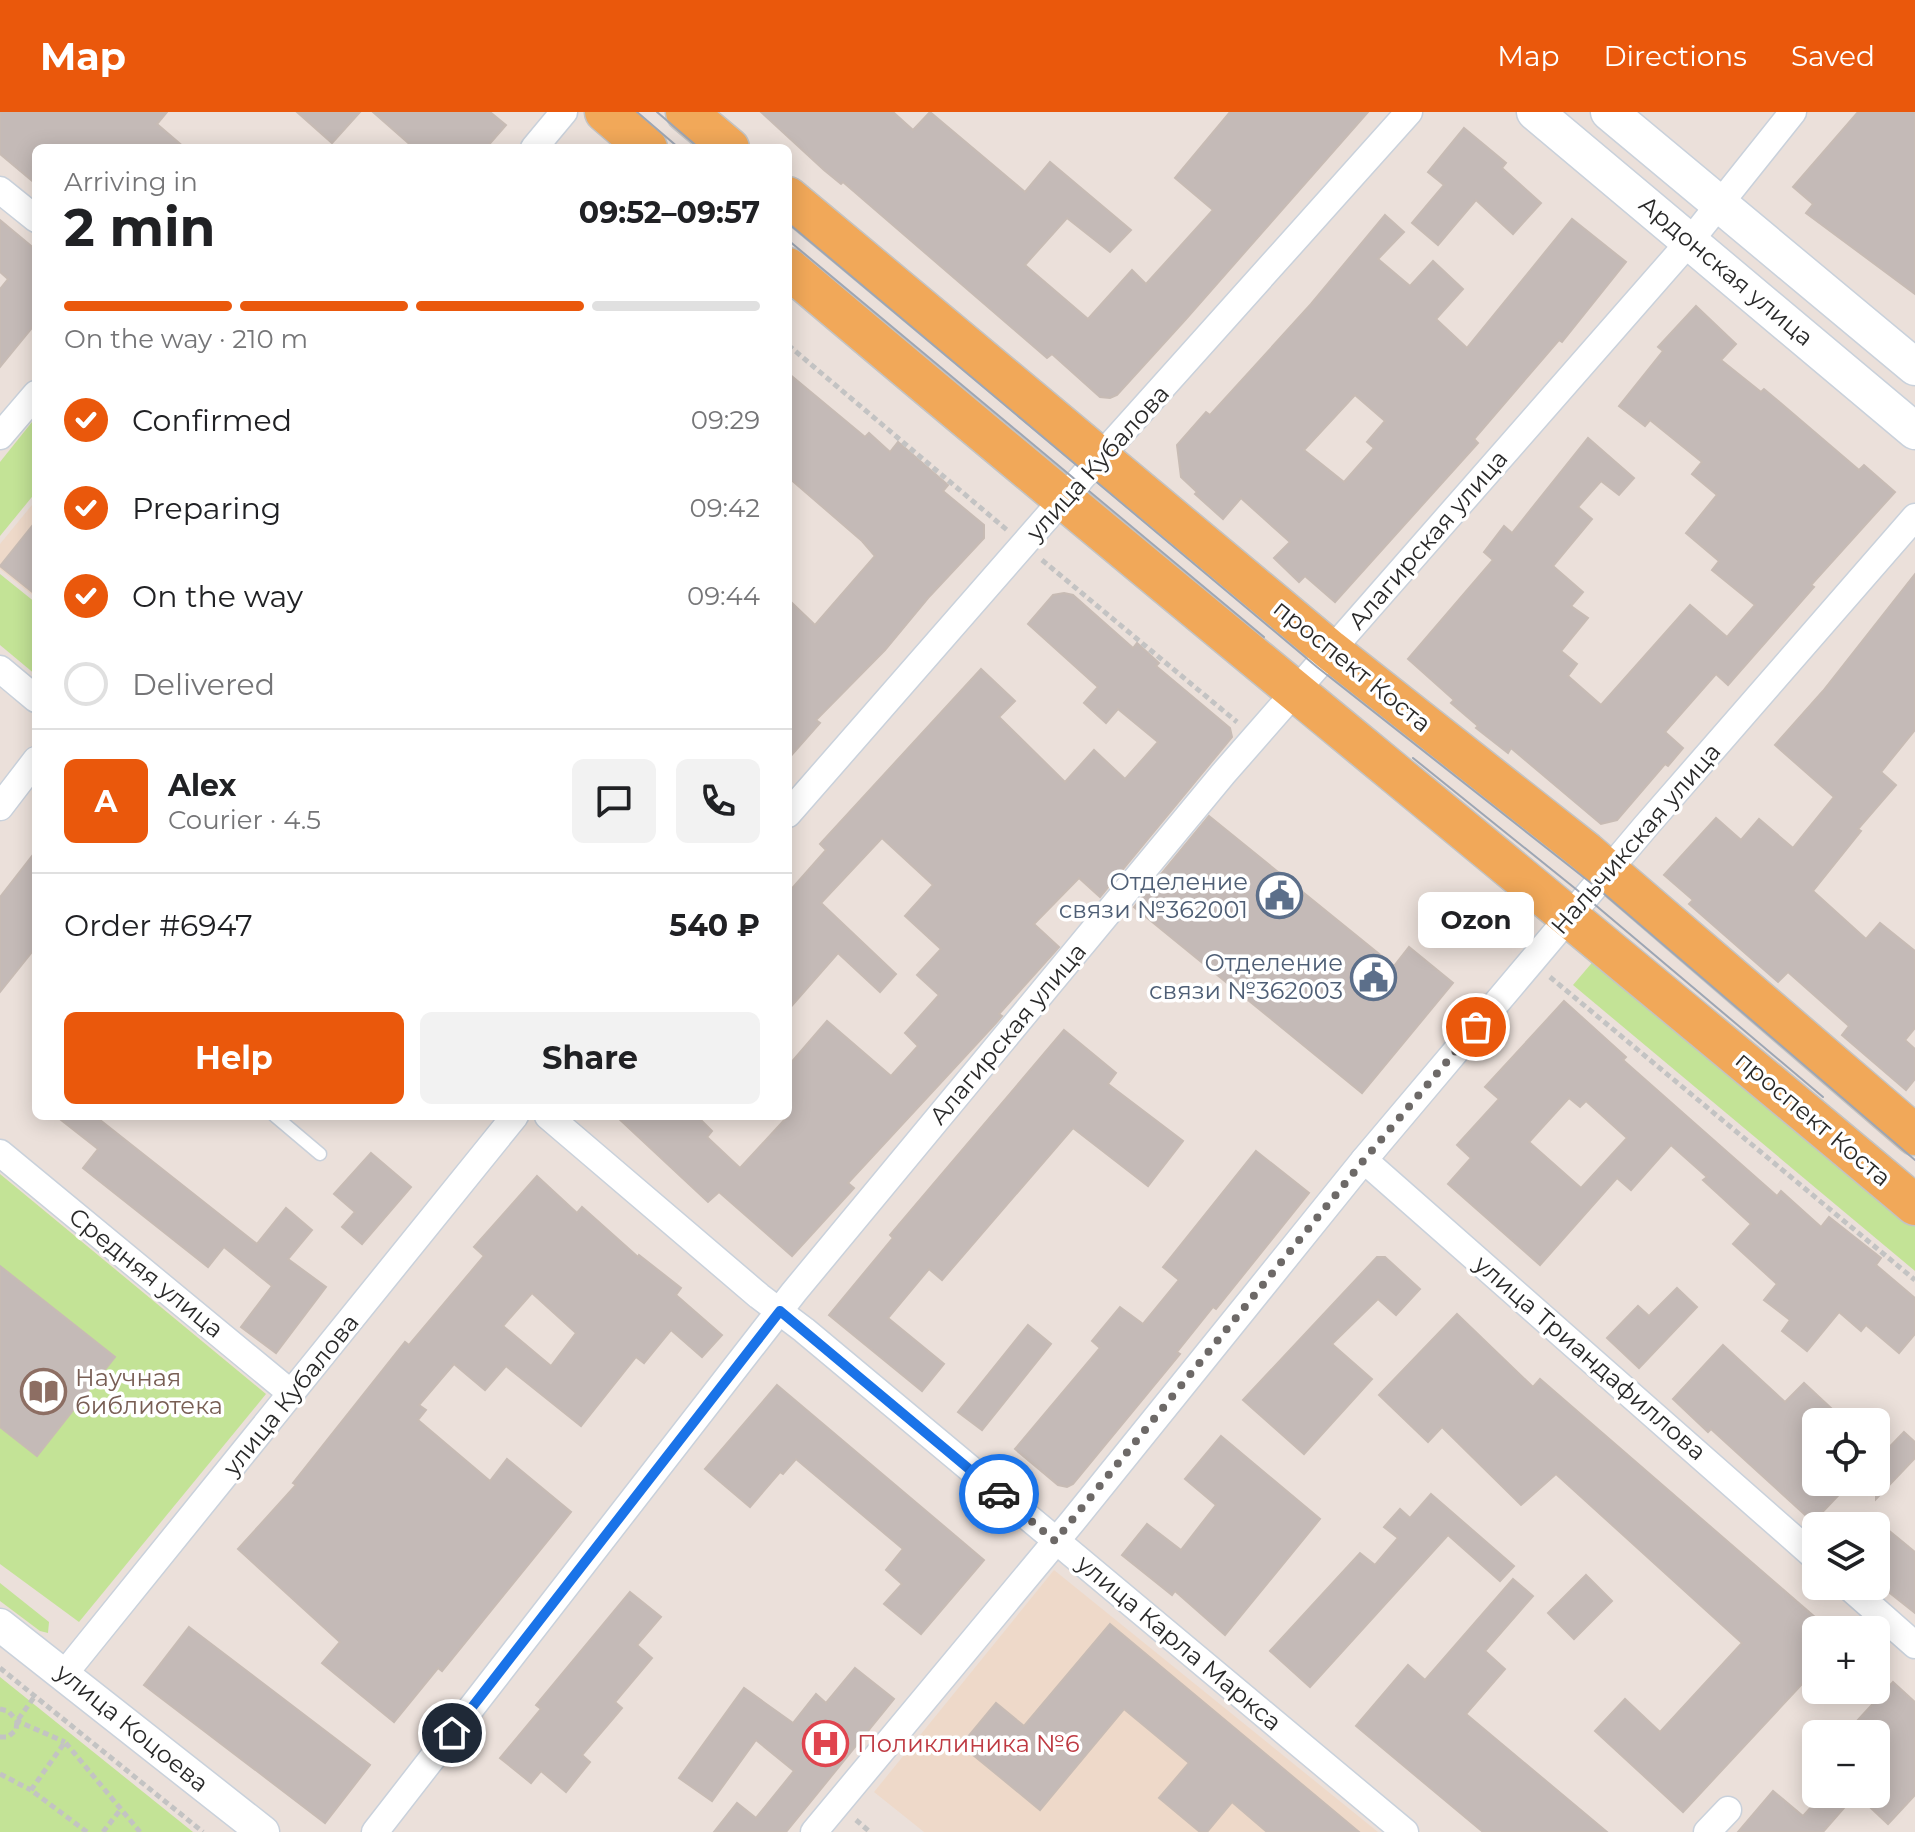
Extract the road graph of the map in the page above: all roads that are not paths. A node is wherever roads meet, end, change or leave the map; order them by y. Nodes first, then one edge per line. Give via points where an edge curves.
1 (564, 112) edge
2 (605, 112) edge
3 (686, 112) edge
4 (1409, 112) edge
5 (1535, 112) edge
6 (1609, 112) edge
7 (1793, 112) edge
8 (537, 144) edge
9 (642, 144) edge
10 (724, 144) edge
11 (0, 190) edge
12 (792, 200) edge
13 (1720, 203) junction
14 (32, 216) edge
15 (1690, 241) junction
16 (792, 271) edge
17 (1915, 367) edge
18 (32, 399) edge
19 (1915, 431) edge
20 (0, 436) edge
21 (1099, 458) junction
22 (1064, 502) junction
23 (1915, 517) edge
24 (1330, 650) junction
25 (0, 669) edge
26 (1295, 692) junction
27 (32, 696) edge
28 (32, 765) edge
29 (0, 807) edge
30 (792, 809) edge
31 (1608, 871) junction
32 (1572, 916) junction
33 (280, 1120) edge
34 (512, 1120) edge
35 (553, 1120) edge
36 (1915, 1135) edge
37 (0, 1153) edge
38 (320, 1154) dead end
39 (1364, 1160) junction
40 (1915, 1205) edge
41 (780, 1311) junction
42 (292, 1394) junction
43 (1055, 1541) junction
44 (1802, 1546) edge
45 (1864, 1600) edge
46 (0, 1625) edge
47 (1915, 1645) edge
48 (65, 1673) junction
49 (1728, 1810) dead end
50 (263, 1832) edge
51 (375, 1832) edge
52 (814, 1832) edge
53 (1405, 1832) edge
54 (1707, 1832) edge

1 - 8 street
2 - 9 main road
3 - 10 main road
4 - 21 street, улица Кубалова
5 - 15 main road, Ардонская улица
6 - 13 main road, Ардонская улица
7 - 13 street, Алагирская улица
11 - 14 street
12 - 21 main road, проспект Коста
13 - 15 street, Алагирская улица
13 - 17 main road, Ардонская улица
15 - 19 main road, Ардонская улица
15 - 24 street, Алагирская улица
16 - 22 main road, проспект Коста
18 - 20 street
21 - 22 street, улица Кубалова
21 - 24 main road, проспект Коста
22 - 26 main road, проспект Коста
22 - 30 street, улица Кубалова
23 - 31 street, Нальчикская улица
24 - 26 street, Алагирская улица
24 - 31 main road, проспект Коста
25 - 27 street
26 - 32 main road, проспект Коста
26 - 41 street, Алагирская улица
28 - 29 street
31 - 32 street, Нальчикская улица
31 - 36 main road, проспект Коста
32 - 39 street, Нальчикская улица
32 - 40 main road, проспект Коста
33 - 38 lane
34 - 42 street, улица Кубалова
35 - 41 street, улица Карла Маркса
37 - 42 street, Средняя улица
39 - 43 street, Нальчикская улица
39 - 44 street, улица Триандафиллова
41 - 43 street, улица Карла Маркса
41 - 51 street, Алагирская улица
42 - 48 street, улица Кубалова
43 - 52 street, Нальчикская улица
43 - 53 street, улица Карла Маркса
45 - 47 street
46 - 48 street, улица Коцоева
48 - 50 street, улица Коцоева
49 - 54 street

